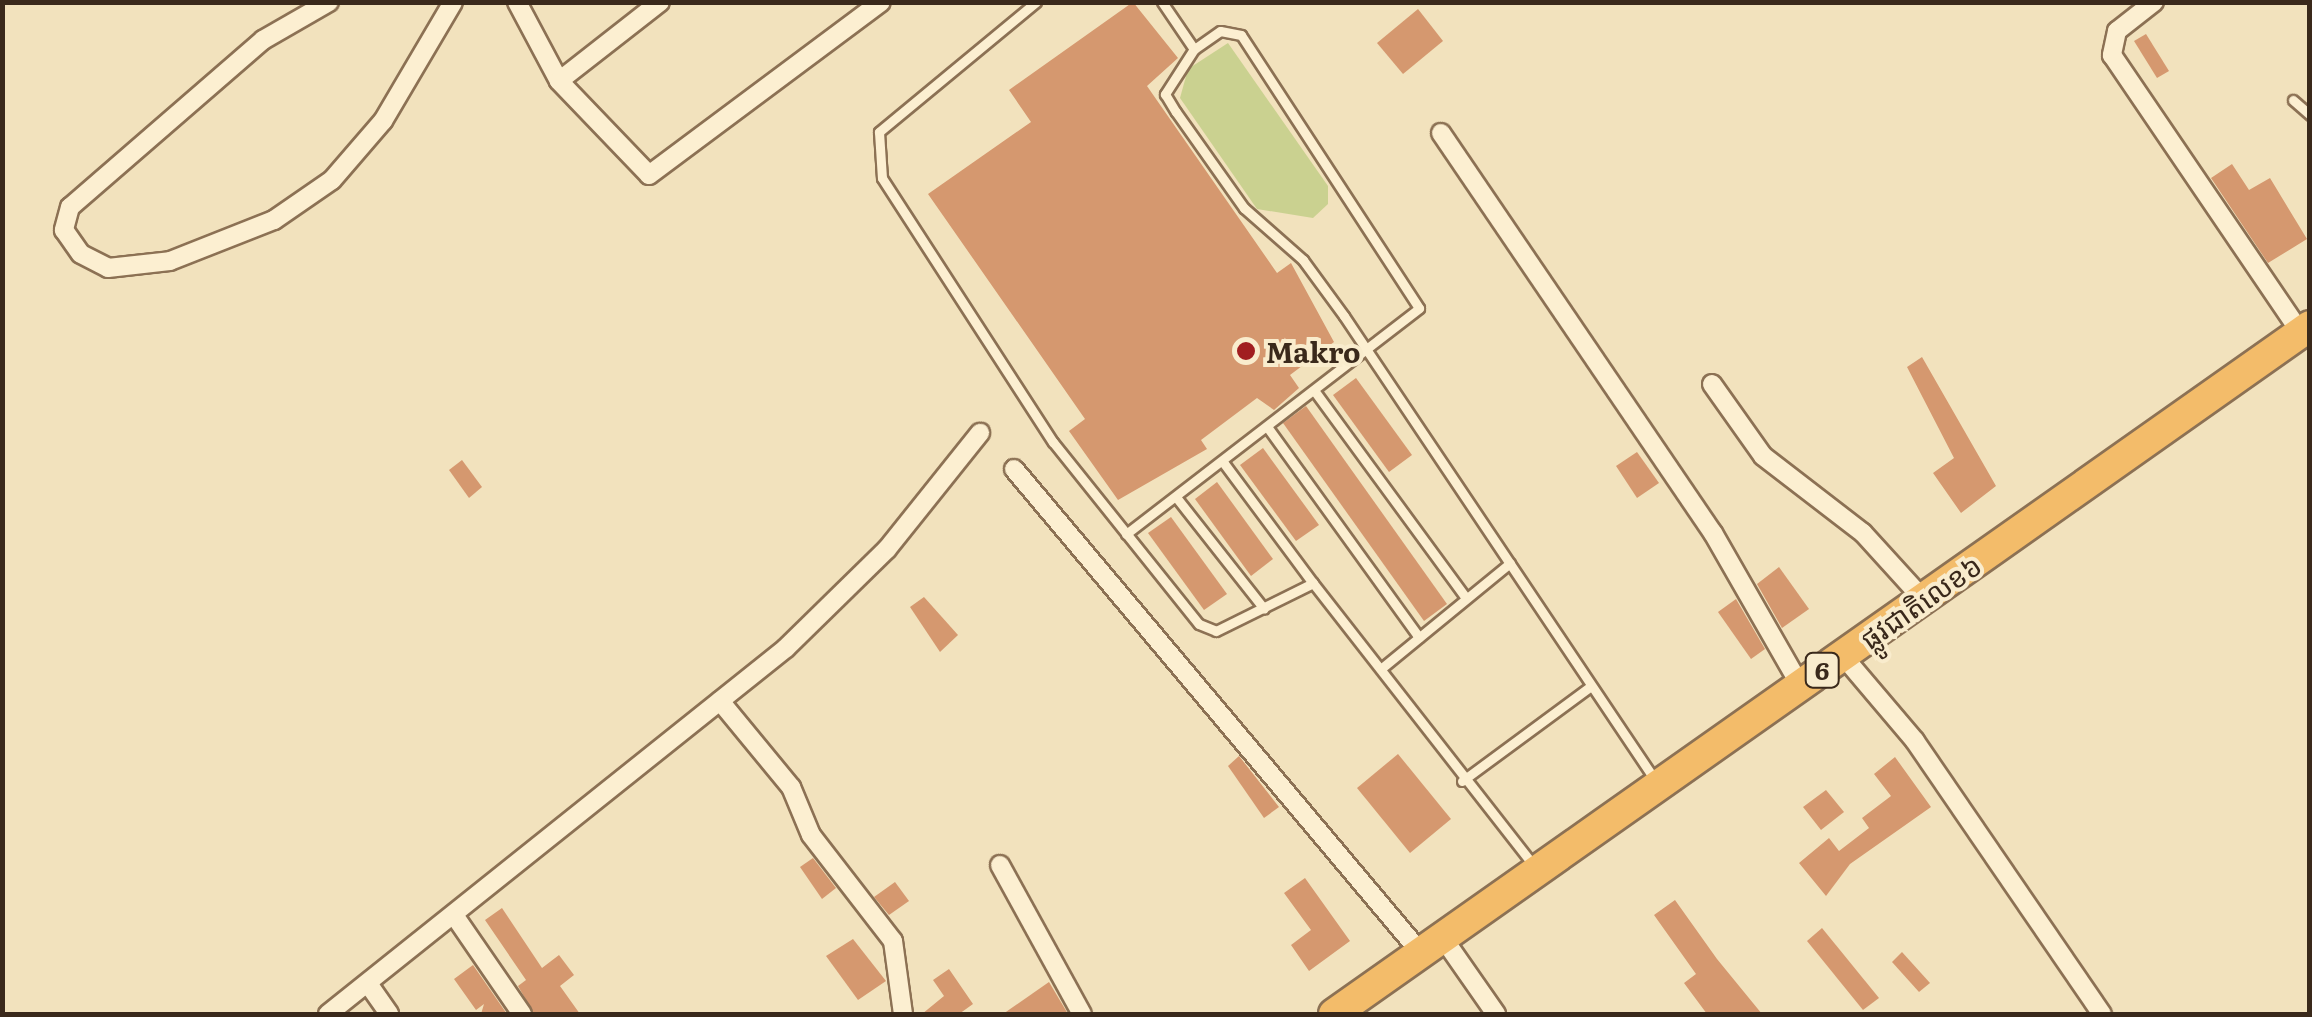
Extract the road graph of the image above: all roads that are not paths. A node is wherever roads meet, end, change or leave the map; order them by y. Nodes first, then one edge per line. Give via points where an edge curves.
1 (330, 2) edge
2 (453, 2) edge
3 (517, 2) edge
4 (660, 2) edge
5 (882, 2) edge
6 (1036, 2) edge
7 (1162, 2) edge
8 (2154, 2) edge
9 (1194, 49) junction
10 (559, 80) junction
11 (2293, 100) dead end
12 (2310, 115) edge
13 (1440, 133) dead end
14 (2305, 329) edge
15 (1370, 353) junction
16 (1712, 384) dead end
17 (1316, 393) junction
18 (1268, 428) junction
19 (980, 433) dead end
20 (1223, 462) junction
21 (1014, 469) dead end
22 (1176, 497) junction
23 (1126, 534) junction
24 (1510, 563) junction
25 (1313, 583) junction
26 (1466, 598) junction
27 (1923, 599) junction
28 (1264, 609) junction
29 (1419, 637) junction
30 (1843, 656) junction
31 (1383, 667) junction
32 (1591, 686) junction
33 (1800, 686) junction
34 (720, 702) junction
35 (1462, 781) junction
36 (1658, 786) junction
37 (1000, 864) dead end
38 (1538, 871) junction
39 (454, 915) junction
40 (1432, 946) junction
41 (369, 984) junction
42 (328, 1014) edge
43 (389, 1014) edge
44 (522, 1014) edge
45 (903, 1014) edge
46 (1082, 1014) edge
47 (1337, 1014) edge
48 (1496, 1014) edge
49 (2102, 1014) edge

1 - 2 street via 264,40 70,207 64,230 81,254 108,268 170,262 274,220 332,180 382,120
3 - 10 street
4 - 10 street
5 - 10 street via 650,175
6 - 23 lane via 880,132 874,156 989,347
7 - 9 lane
8 - 14 street via 2117,31 2112,55
9 - 15 lane via 1165,94 1244,208 1303,260
9 - 15 lane via 1220,31 1241,35 1415,295 1414,320
11 - 12 lane
13 - 33 street via 1713,534
14 - 27 highway, ផ្លូវជាតិលេខ៦ / 6
15 - 17 lane
15 - 24 lane
16 - 27 street via 1763,456 1862,533
17 - 18 lane
17 - 26 lane
18 - 20 lane
18 - 29 lane
19 - 34 street via 887,548
20 - 22 lane
20 - 25 lane
21 - 40 street
22 - 23 lane
22 - 28 lane
23 - 28 lane via 1199,624 1216,631
24 - 26 lane
24 - 32 lane
25 - 28 lane
25 - 31 lane
26 - 29 lane
27 - 30 highway, ផ្លូវជាតិលេខ៦ / 6
29 - 31 lane
30 - 33 highway, ផ្លូវជាតិលេខ៦ / 6
30 - 49 street via 1914,742
31 - 35 lane
32 - 35 lane
32 - 36 lane
33 - 36 highway, ផ្លូវជាតិលេខ៦ / 6
34 - 39 street
34 - 45 street via 791,787 810,835 893,941
35 - 38 lane
36 - 38 highway, ផ្លូវជាតិលេខ៦ / 6
37 - 46 street
38 - 40 highway, ផ្លូវជាតិលេខ៦ / 6
39 - 41 street
39 - 44 street
40 - 47 highway, ផ្លូវជាតិលេខ៦ / 6
40 - 48 street
41 - 42 street
41 - 43 street

